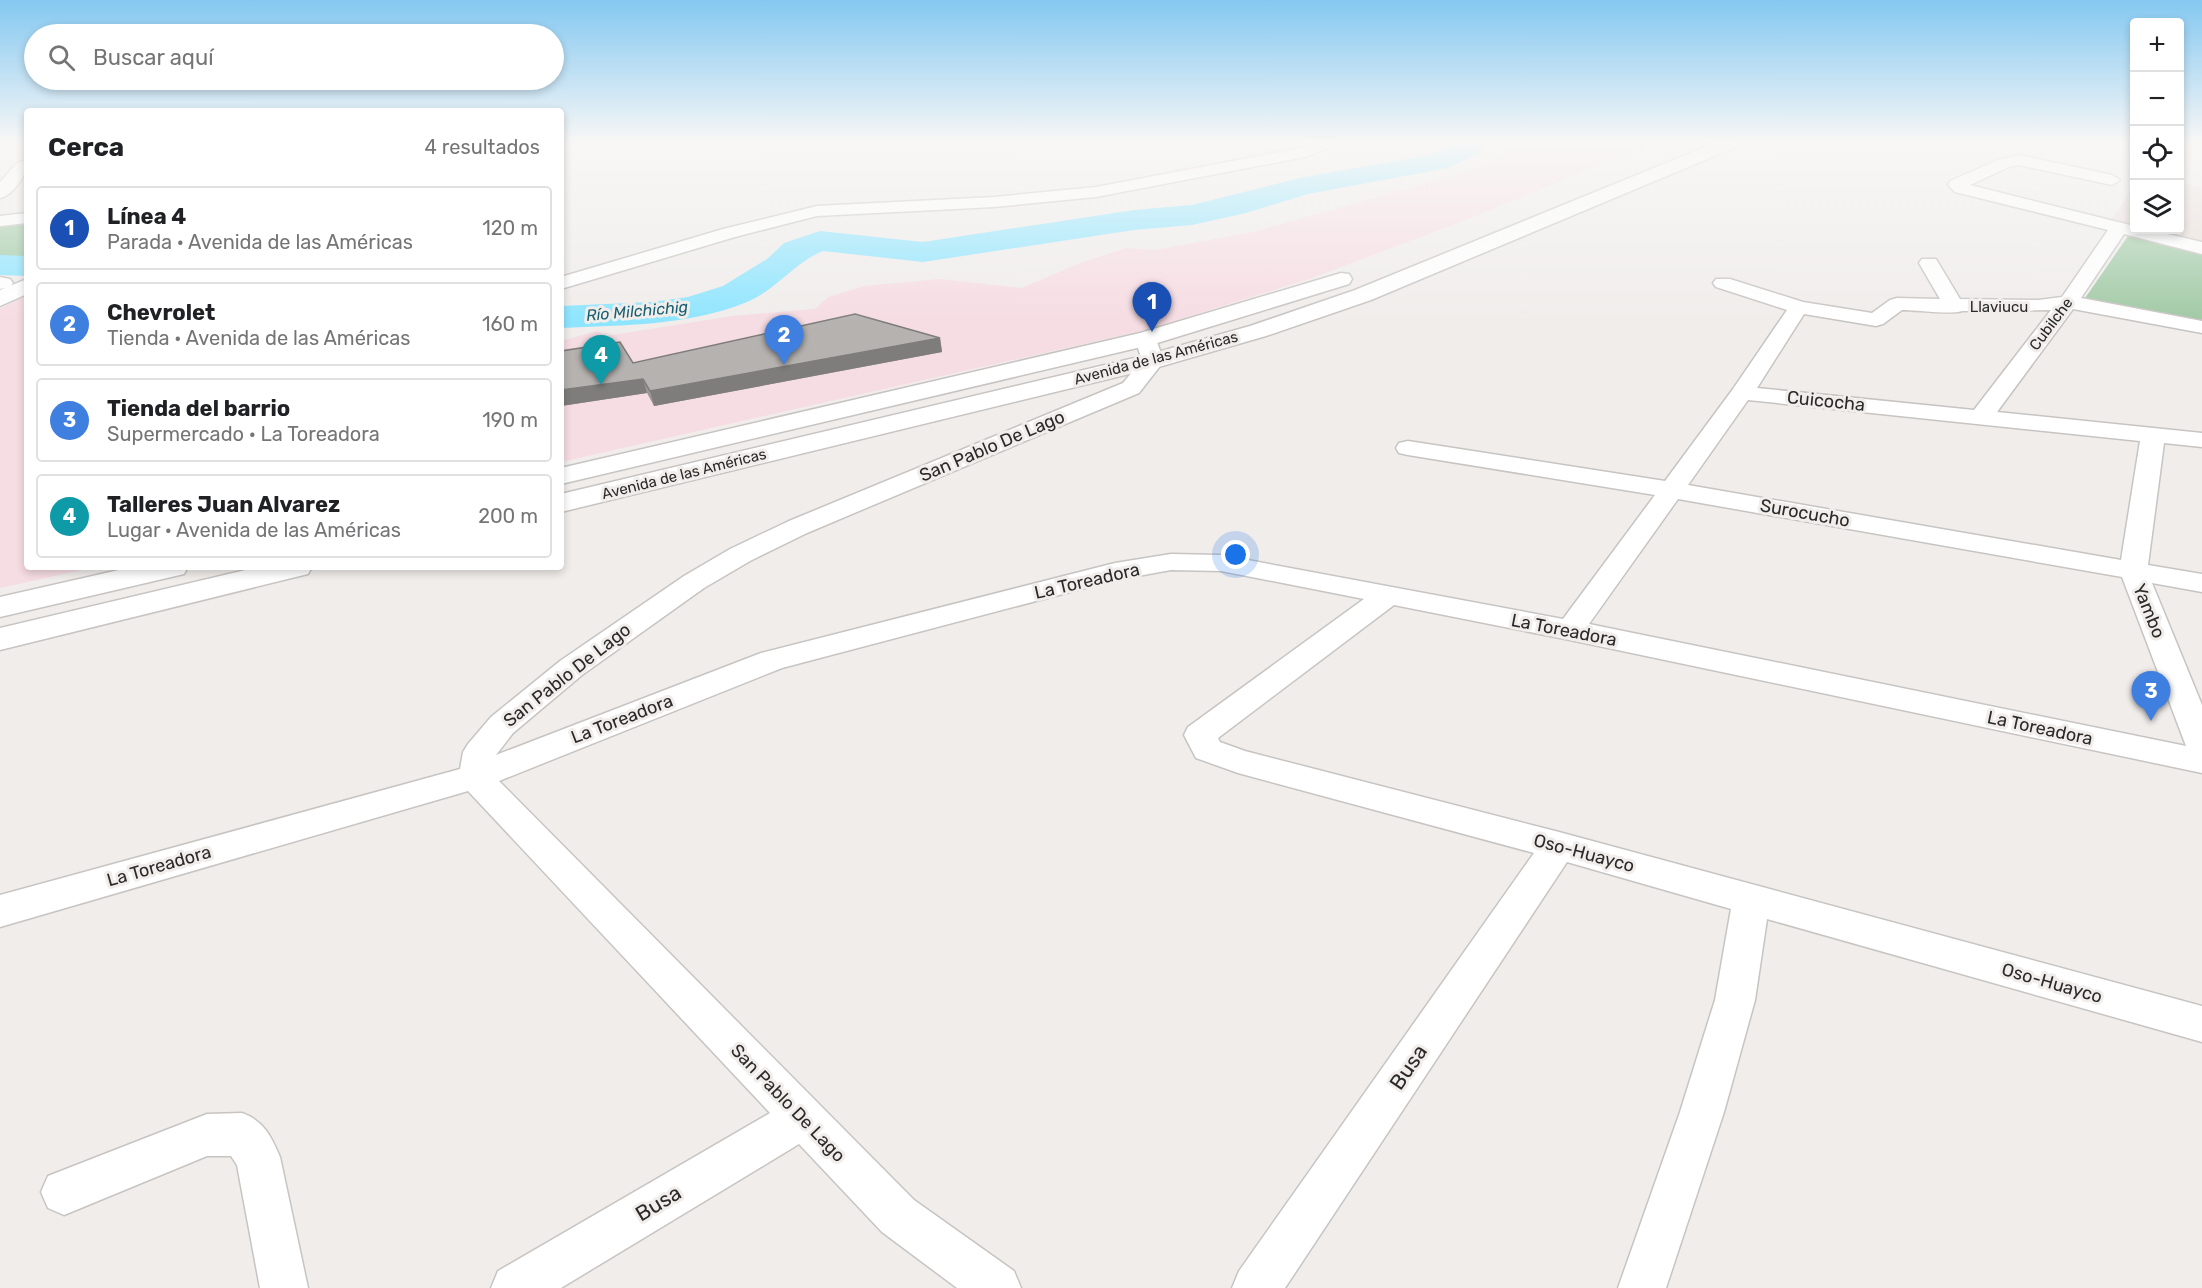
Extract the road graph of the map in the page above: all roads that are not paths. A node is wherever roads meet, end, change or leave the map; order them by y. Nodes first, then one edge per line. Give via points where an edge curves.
1 (972, 203) edge
2 (1585, 203) edge
3 (2019, 203) edge
4 (24, 218) edge
5 (0, 221) edge
6 (2118, 229) junction
7 (2202, 248) edge
8 (1929, 263) dead end
9 (1354, 274) dead end
10 (564, 282) edge
11 (1723, 283) dead end
12 (2068, 302) junction
13 (1799, 307) junction
14 (1955, 307) junction
15 (2202, 327) edge
16 (1150, 350) junction
17 (1742, 393) junction
18 (1981, 417) junction
19 (2153, 435) junction
20 (2202, 441) edge
21 (1408, 448) dead end
22 (564, 475) edge
23 (1672, 490) junction
24 (564, 502) edge
25 (160, 570) edge
26 (285, 570) edge
27 (2133, 571) junction
28 (2202, 583) edge
29 (1389, 595) junction
30 (0, 608) edge
31 (1570, 630) junction
32 (0, 639) edge
33 (2202, 745) edge
34 (2202, 761) edge
35 (475, 777) junction
36 (1559, 846) junction
37 (1751, 899) junction
38 (0, 911) edge
39 (2202, 1024) edge
40 (802, 1118) junction
41 (64, 1192) dead end
42 (284, 1288) edge
43 (515, 1288) edge
44 (997, 1288) edge
45 (1256, 1288) edge
46 (1642, 1288) edge

1 - 10 street via 817,211
2 - 16 main road, Avenida de las Américas via 1363,295 1258,331
3 - 6 street
4 - 5 street
6 - 7 street
6 - 12 street, Cubilche
8 - 14 street
9 - 16 main road, Avenida de las Américas
11 - 13 street, Llaviucu
12 - 14 street, Llaviucu
12 - 15 street, Llaviucu
12 - 18 street, Cubilche
13 - 14 street, Llaviucu via 1876,320 1897,304
13 - 17 street
16 - 22 main road, Avenida de las Américas
16 - 24 main road, Avenida de las Américas
16 - 35 street, San Pablo De Lago via 1131,388 798,527 694,582 571,668 502,725 480,752
17 - 18 street, Cuicocha
17 - 23 street
18 - 19 street, Cuicocha
19 - 20 street, Cuicocha
19 - 27 street, Yambo
21 - 23 street, Surocucho
23 - 27 street, Surocucho
23 - 31 street
25 - 30 main road
26 - 32 main road
27 - 28 street, Surocucho
27 - 33 street, Yambo
29 - 31 street, La Toreadora
29 - 35 street, La Toreadora via 1221,563 1171,562 1115,572 772,660
29 - 36 street, Oso-Huayco via 1200,735 1208,750
31 - 34 street, La Toreadora
35 - 38 street, La Toreadora
35 - 40 street, San Pablo De Lago
36 - 37 street, Oso-Huayco
36 - 45 street, Busa
37 - 39 street, Oso-Huayco
37 - 46 street via 1735,1000 1702,1112
40 - 43 street, Busa
40 - 44 street, San Pablo De Lago via 898,1216
41 - 42 street via 207,1135 242,1134 258,1157

